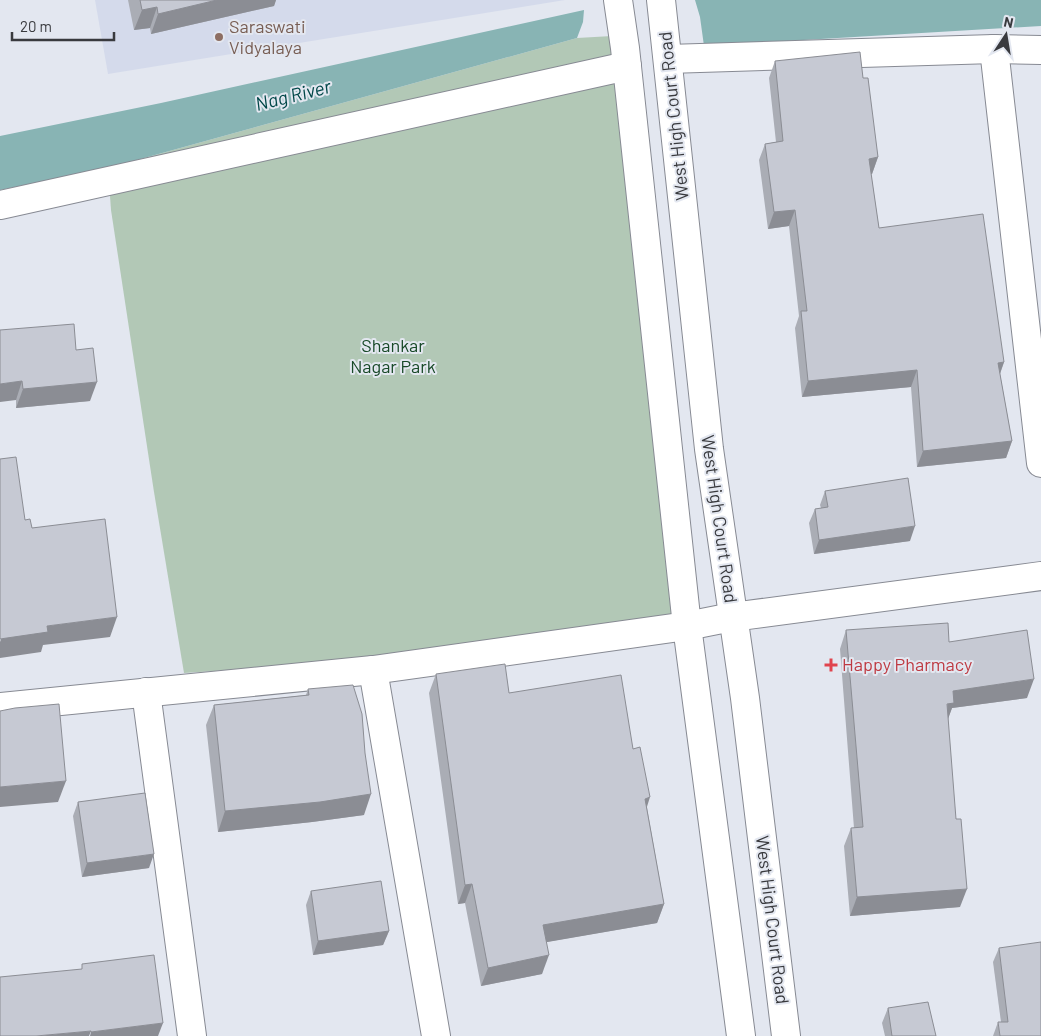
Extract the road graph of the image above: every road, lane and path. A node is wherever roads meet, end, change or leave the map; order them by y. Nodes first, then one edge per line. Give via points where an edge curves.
1 (618, 0) edge
2 (662, 0) edge
3 (994, 49) junction
4 (1041, 50) edge
5 (668, 59) junction
6 (627, 66) junction
7 (0, 205) edge
8 (1041, 463) edge
9 (1041, 576) edge
10 (732, 617) junction
11 (687, 626) junction
12 (373, 670) junction
13 (146, 692) junction
14 (0, 707) edge
15 (192, 1036) edge
16 (436, 1036) edge
17 (741, 1036) edge
18 (786, 1036) edge

1 - 6 street
2 - 5 street, West High Court Road
3 - 4 street
3 - 5 street
3 - 8 street
5 - 10 street, West High Court Road via 709,449
6 - 7 street
6 - 11 street
9 - 10 street
10 - 11 street
10 - 18 street, West High Court Road via 745,698
11 - 12 street
11 - 17 street
12 - 13 street
12 - 16 street
13 - 14 street
13 - 15 street

